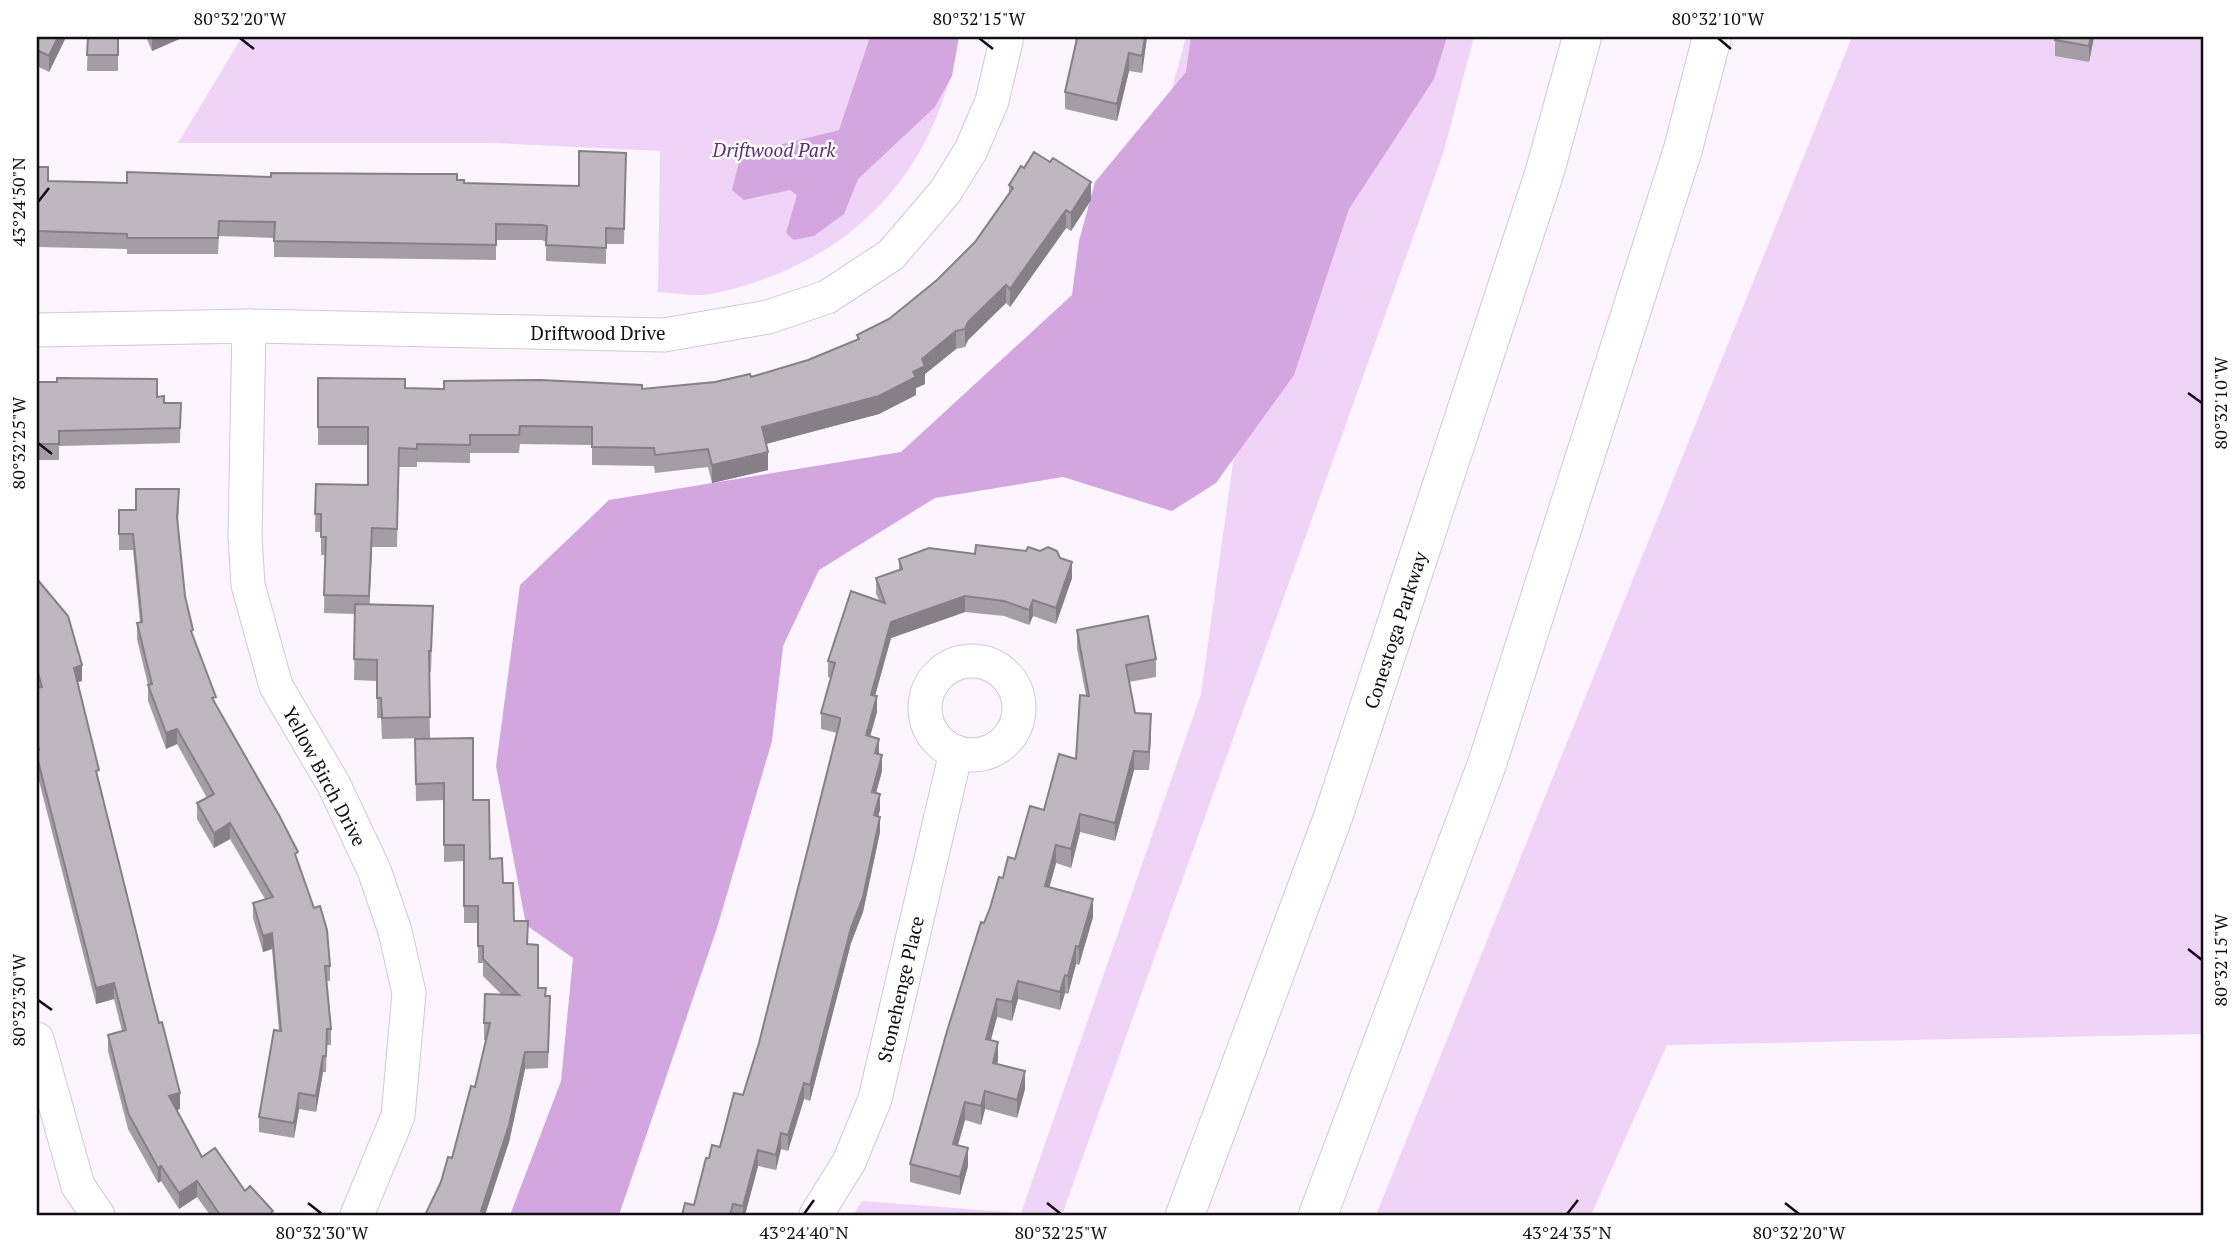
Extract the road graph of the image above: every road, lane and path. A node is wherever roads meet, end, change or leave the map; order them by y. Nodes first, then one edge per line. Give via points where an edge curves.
1 (1007, 37) edge
2 (1582, 37) edge
3 (1712, 37) edge
4 (249, 326) junction
5 (37, 330) edge
6 (956, 752) dead end
7 (37, 1039) edge
8 (98, 1215) edge
9 (357, 1215) edge
10 (816, 1215) edge
11 (1185, 1215) edge
12 (1318, 1215) edge

1 - 4 street, Driftwood Drive via 992,101 971,150 945,192 891,255 827,297 768,317 664,335
2 - 11 highway, Conestoga Parkway via 1545,172 1333,817
3 - 12 highway via 1683,149 1487,764
4 - 5 street, Driftwood Drive
4 - 9 street, Yellow Birch Drive via 248,585 276,686 334,786 374,870 410,993 398,1116
6 - 10 street, Stonehenge Place via 874,1098 849,1162
7 - 8 street via 78,1186

